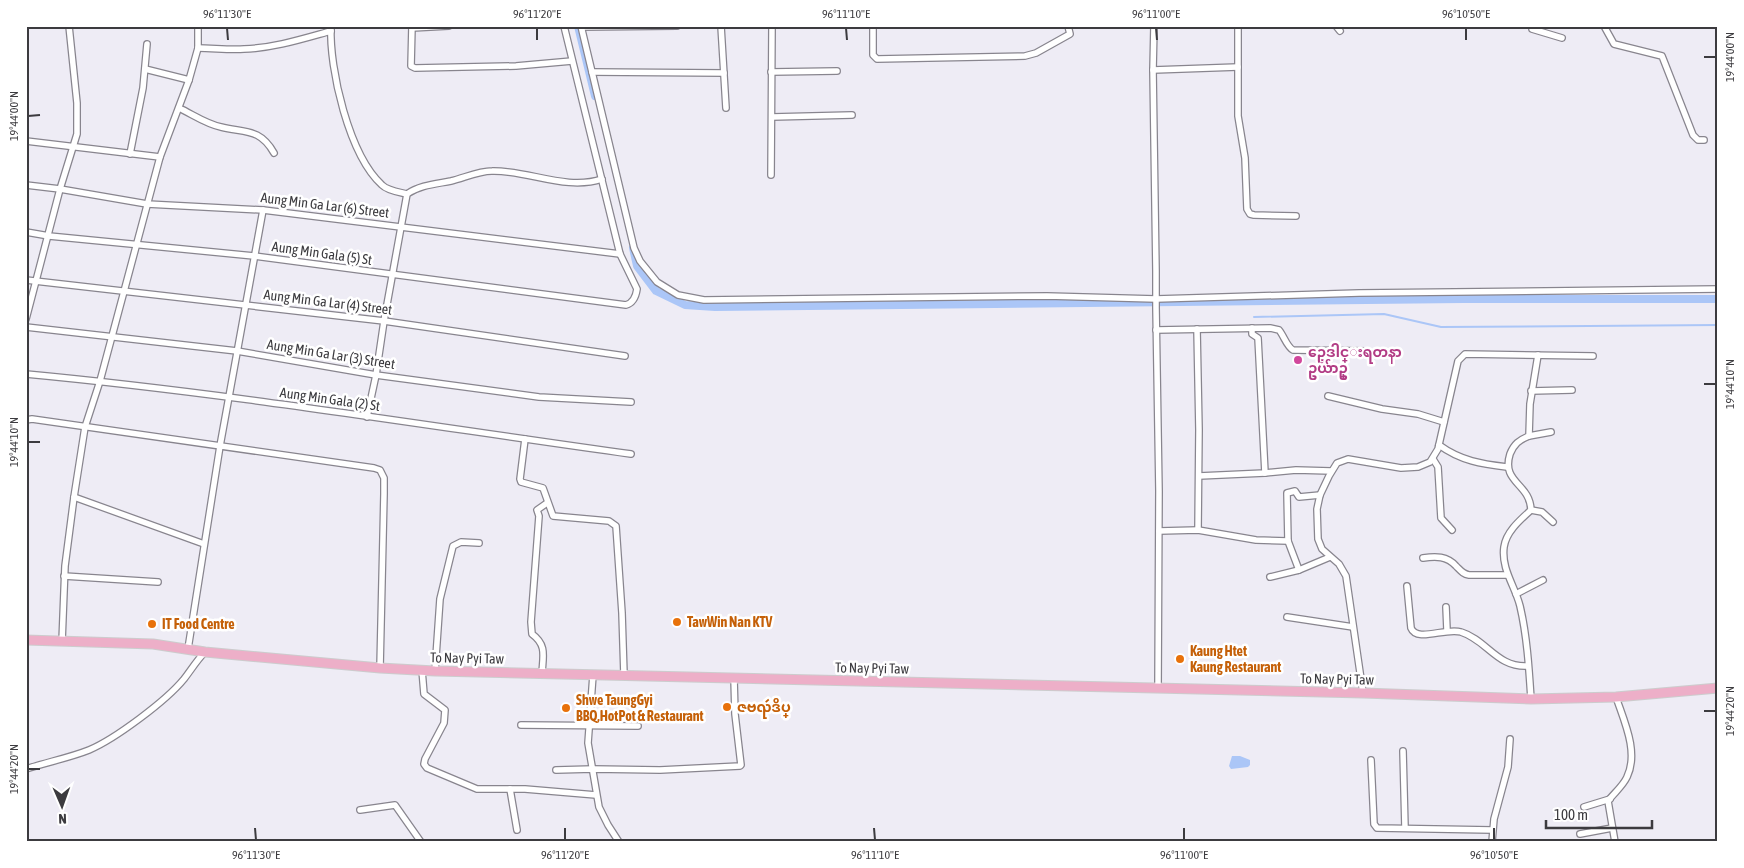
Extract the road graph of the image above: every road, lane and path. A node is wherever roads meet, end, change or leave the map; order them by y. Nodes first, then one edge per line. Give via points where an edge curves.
1 (69, 26) edge
2 (198, 26) edge
3 (449, 26) edge
4 (564, 26) edge
5 (645, 26) edge
6 (677, 26) edge
7 (721, 26) edge
8 (772, 26) edge
9 (872, 26) edge
10 (1068, 26) edge
11 (1154, 26) edge
12 (1238, 26) edge
13 (1604, 26) edge
14 (412, 27) edge
15 (581, 27) edge
16 (1530, 27) edge
17 (331, 28) edge
18 (1562, 38) dead end
19 (147, 44) dead end
20 (198, 48) junction
21 (572, 61) junction
22 (1238, 67) junction
23 (145, 69) junction
24 (1153, 70) junction
25 (837, 71) dead end
26 (592, 72) junction
27 (771, 72) junction
28 (724, 73) junction
29 (189, 80) junction
30 (179, 108) junction
31 (726, 108) dead end
32 (852, 115) dead end
33 (772, 116) junction
34 (1704, 140) dead end
35 (26, 141) edge
36 (74, 146) junction
37 (274, 153) dead end
38 (130, 154) junction
39 (160, 157) junction
40 (771, 175) dead end
41 (602, 179) junction
42 (26, 185) edge
43 (60, 189) junction
44 (407, 194) junction
45 (148, 204) junction
46 (263, 210) junction
47 (1296, 216) dead end
48 (401, 226) junction
49 (26, 232) edge
50 (49, 236) junction
51 (137, 244) junction
52 (620, 254) junction
53 (254, 256) junction
54 (392, 274) junction
55 (26, 280) edge
56 (36, 282) junction
57 (1718, 289) edge
58 (124, 291) junction
59 (1156, 299) junction
60 (245, 305) junction
61 (26, 319) edge
62 (384, 321) junction
63 (26, 327) edge
64 (1252, 328) junction
65 (1197, 329) junction
66 (1156, 330) junction
67 (112, 336) junction
68 (238, 351) junction
69 (1366, 351) dead end
70 (1538, 355) junction
71 (625, 356) dead end
72 (1593, 356) dead end
73 (26, 374) edge
74 (376, 375) junction
75 (100, 381) junction
76 (1572, 390) dead end
77 (1531, 391) junction
78 (1328, 396) dead end
79 (229, 398) junction
80 (631, 402) dead end
81 (367, 417) junction
82 (26, 420) edge
83 (1444, 422) junction
84 (85, 427) junction
85 (1551, 432) dead end
86 (1529, 436) junction
87 (525, 439) junction
88 (1439, 445) junction
89 (220, 446) junction
90 (630, 454) dead end
91 (1433, 459) junction
92 (1507, 467) junction
93 (1331, 472) junction
94 (1265, 473) junction
95 (1199, 476) junction
96 (1320, 495) junction
97 (74, 498) junction
98 (548, 503) junction
99 (1530, 510) junction
100 (1553, 522) dead end
101 (1198, 530) junction
102 (1452, 530) dead end
103 (1159, 531) junction
104 (479, 542) dead end
105 (1288, 542) junction
106 (204, 544) junction
107 (1330, 557) junction
108 (1423, 558) dead end
109 (1299, 570) junction
110 (1507, 575) junction
111 (64, 576) junction
112 (1270, 577) dead end
113 (1543, 580) dead end
114 (158, 582) dead end
115 (1408, 586) dead end
116 (1516, 594) junction
117 (1446, 607) dead end
118 (1287, 618) dead end
119 (1353, 627) junction
120 (1447, 630) junction
121 (26, 640) edge
122 (62, 642) junction
123 (188, 649) junction
124 (205, 652) junction
125 (1528, 666) junction
126 (380, 668) junction
127 (422, 670) junction
128 (435, 671) junction
129 (542, 673) junction
130 (593, 675) junction
131 (624, 675) junction
132 (734, 678) junction
133 (1718, 688) edge
134 (1158, 689) junction
135 (1363, 693) junction
136 (1616, 697) junction
137 (1531, 699) junction
138 (521, 725) dead end
139 (588, 726) junction
140 (638, 726) dead end
141 (1510, 739) dead end
142 (1403, 751) dead end
143 (1371, 760) dead end
144 (26, 769) edge
145 (593, 769) junction
146 (556, 770) dead end
147 (510, 790) junction
148 (596, 795) junction
149 (1610, 800) junction
150 (1584, 807) dead end
151 (360, 810) dead end
152 (1405, 828) junction
153 (1612, 828) junction
154 (517, 830) dead end
155 (1492, 830) junction
156 (1580, 834) dead end
157 (421, 842) edge
158 (619, 842) edge
159 (1492, 842) edge
160 (1614, 842) edge

1 - 36 street via 78,113
2 - 20 street
3 - 14 street
4 - 21 street
5 - 6 street
5 - 15 street
7 - 28 street
8 - 27 street
9 - 10 street via 873,55 878,59 1025,56 1070,34
11 - 24 street
12 - 22 street
13 - 34 street via 1614,44 1662,56 1694,135 1698,140
14 - 21 street via 410,59 411,66 415,68 516,66
15 - 26 street
16 - 18 street
17 - 20 street via 289,43 266,47
17 - 44 street via 342,103 362,158 382,185
19 - 23 street
20 - 29 street
21 - 41 street
22 - 24 street
22 - 47 street via 1238,116 1245,158 1247,209 1254,215
23 - 29 street
23 - 38 street
24 - 59 street
25 - 27 street
26 - 28 street
26 - 59 street via 634,248 657,282 678,294 704,300 1047,296
27 - 33 street
28 - 31 street
29 - 30 street
30 - 37 street via 221,127 255,133 269,144
30 - 39 street
32 - 33 street
33 - 40 street
35 - 36 street
36 - 38 street
36 - 43 street
38 - 39 street
39 - 45 street
41 - 44 street via 568,182 491,171 420,187
41 - 52 street
42 - 43 street, Aung Min Ga Lar (6) Street
43 - 45 street, Aung Min Ga Lar (6) Street
43 - 50 street
44 - 48 street
45 - 46 street, Aung Min Ga Lar (6) Street
45 - 51 street
46 - 48 street, Aung Min Ga Lar (6) Street
46 - 53 street
48 - 52 street, Aung Min Ga Lar (6) Street
48 - 54 street
49 - 50 street, Aung Min Gala (5) St
50 - 51 street, Aung Min Gala (5) St
50 - 56 street
51 - 53 street, Aung Min Gala (5) St
51 - 58 street
52 - 54 street, Aung Min Gala (5) St via 638,289 629,304
53 - 54 street, Aung Min Gala (5) St
53 - 60 street
54 - 62 street
55 - 56 street, Aung Min Ga Lar (4) Street
56 - 58 street, Aung Min Ga Lar (4) Street
56 - 61 street
57 - 59 street
58 - 60 street, Aung Min Ga Lar (4) Street
58 - 67 street
59 - 66 street
60 - 62 street, Aung Min Ga Lar (4) Street
60 - 68 street
62 - 71 street, Aung Min Ga Lar (4) Street
62 - 74 street
63 - 67 street, Aung Min Ga Lar (3) Street
64 - 65 street
64 - 69 street via 1279,330 1293,350
64 - 94 street via 1252,334 1258,338
65 - 66 street
65 - 95 street
66 - 103 street
67 - 68 street, Aung Min Ga Lar (3) Street
67 - 75 street
68 - 74 street, Aung Min Ga Lar (3) Street
68 - 79 street
70 - 72 street
70 - 77 street
70 - 83 street via 1463,355 1458,361
73 - 75 street, Aung Min Gala (2) St
74 - 80 street, Aung Min Ga Lar (3) Street via 539,397
74 - 81 street
75 - 79 street, Aung Min Gala (2) St
75 - 84 street
76 - 77 street
77 - 86 street
78 - 83 street
79 - 81 street, Aung Min Gala (2) St
79 - 89 street
81 - 87 street, Aung Min Gala (2) St
82 - 84 street
83 - 88 street
84 - 89 street
84 - 97 street
85 - 86 street
86 - 92 street via 1516,444
87 - 90 street, Aung Min Gala (2) St
87 - 98 street via 521,482 543,488
88 - 91 street
88 - 92 street via 1476,463
89 - 106 street
89 - 126 street via 380,470 384,504
91 - 93 street via 1425,465 1401,468 1348,459 1337,463
91 - 102 street via 1438,467 1441,518
92 - 99 street via 1528,496
93 - 94 street via 1296,470
93 - 96 street
94 - 95 street
95 - 101 street
96 - 105 street via 1299,497 1295,491 1288,492
96 - 107 street via 1318,539 1322,550
97 - 106 street
97 - 111 street
98 - 129 street via 537,510 531,622 532,634 543,646
98 - 131 street via 553,516 609,521 616,526
99 - 100 street via 1542,512
99 - 110 street via 1518,521 1504,545
101 - 103 street
101 - 105 street
103 - 134 street
104 - 128 street via 461,542 453,546 440,600
105 - 109 street
106 - 123 street
107 - 109 street
107 - 119 street via 1346,576
108 - 110 street via 1437,556 1450,560 1464,574
109 - 112 street
110 - 116 street
111 - 114 street
111 - 122 street
113 - 116 street
115 - 120 street via 1413,632 1429,635
116 - 125 street
117 - 120 street
118 - 119 street
119 - 135 street
120 - 125 street via 1467,634 1510,664
121 - 122 main road, To Nay Pyi Taw
122 - 123 main road, To Nay Pyi Taw via 153,644
123 - 124 main road, To Nay Pyi Taw
124 - 126 main road, To Nay Pyi Taw
124 - 144 street via 165,698 111,738 81,752
125 - 137 street
126 - 127 main road, To Nay Pyi Taw
127 - 128 main road, To Nay Pyi Taw
127 - 147 street via 424,694 439,704 445,716 424,764 477,789
128 - 129 main road, To Nay Pyi Taw
129 - 130 main road, To Nay Pyi Taw
130 - 131 main road, To Nay Pyi Taw
130 - 139 street
131 - 132 main road, To Nay Pyi Taw
132 - 134 main road, To Nay Pyi Taw
132 - 145 street via 740,766
133 - 136 main road, To Nay Pyi Taw
134 - 135 main road, To Nay Pyi Taw
135 - 137 main road, To Nay Pyi Taw
136 - 137 main road, To Nay Pyi Taw
136 - 149 street via 1631,749 1631,763 1627,777
138 - 139 street
139 - 140 street
139 - 145 street
141 - 155 street via 1508,767
142 - 152 street
143 - 152 street via 1375,826
145 - 146 street
145 - 148 street
147 - 148 street
147 - 154 street
148 - 158 street via 599,807
149 - 150 street
149 - 153 street
151 - 157 street via 395,805
152 - 155 street
153 - 156 street
153 - 160 street
155 - 159 street

